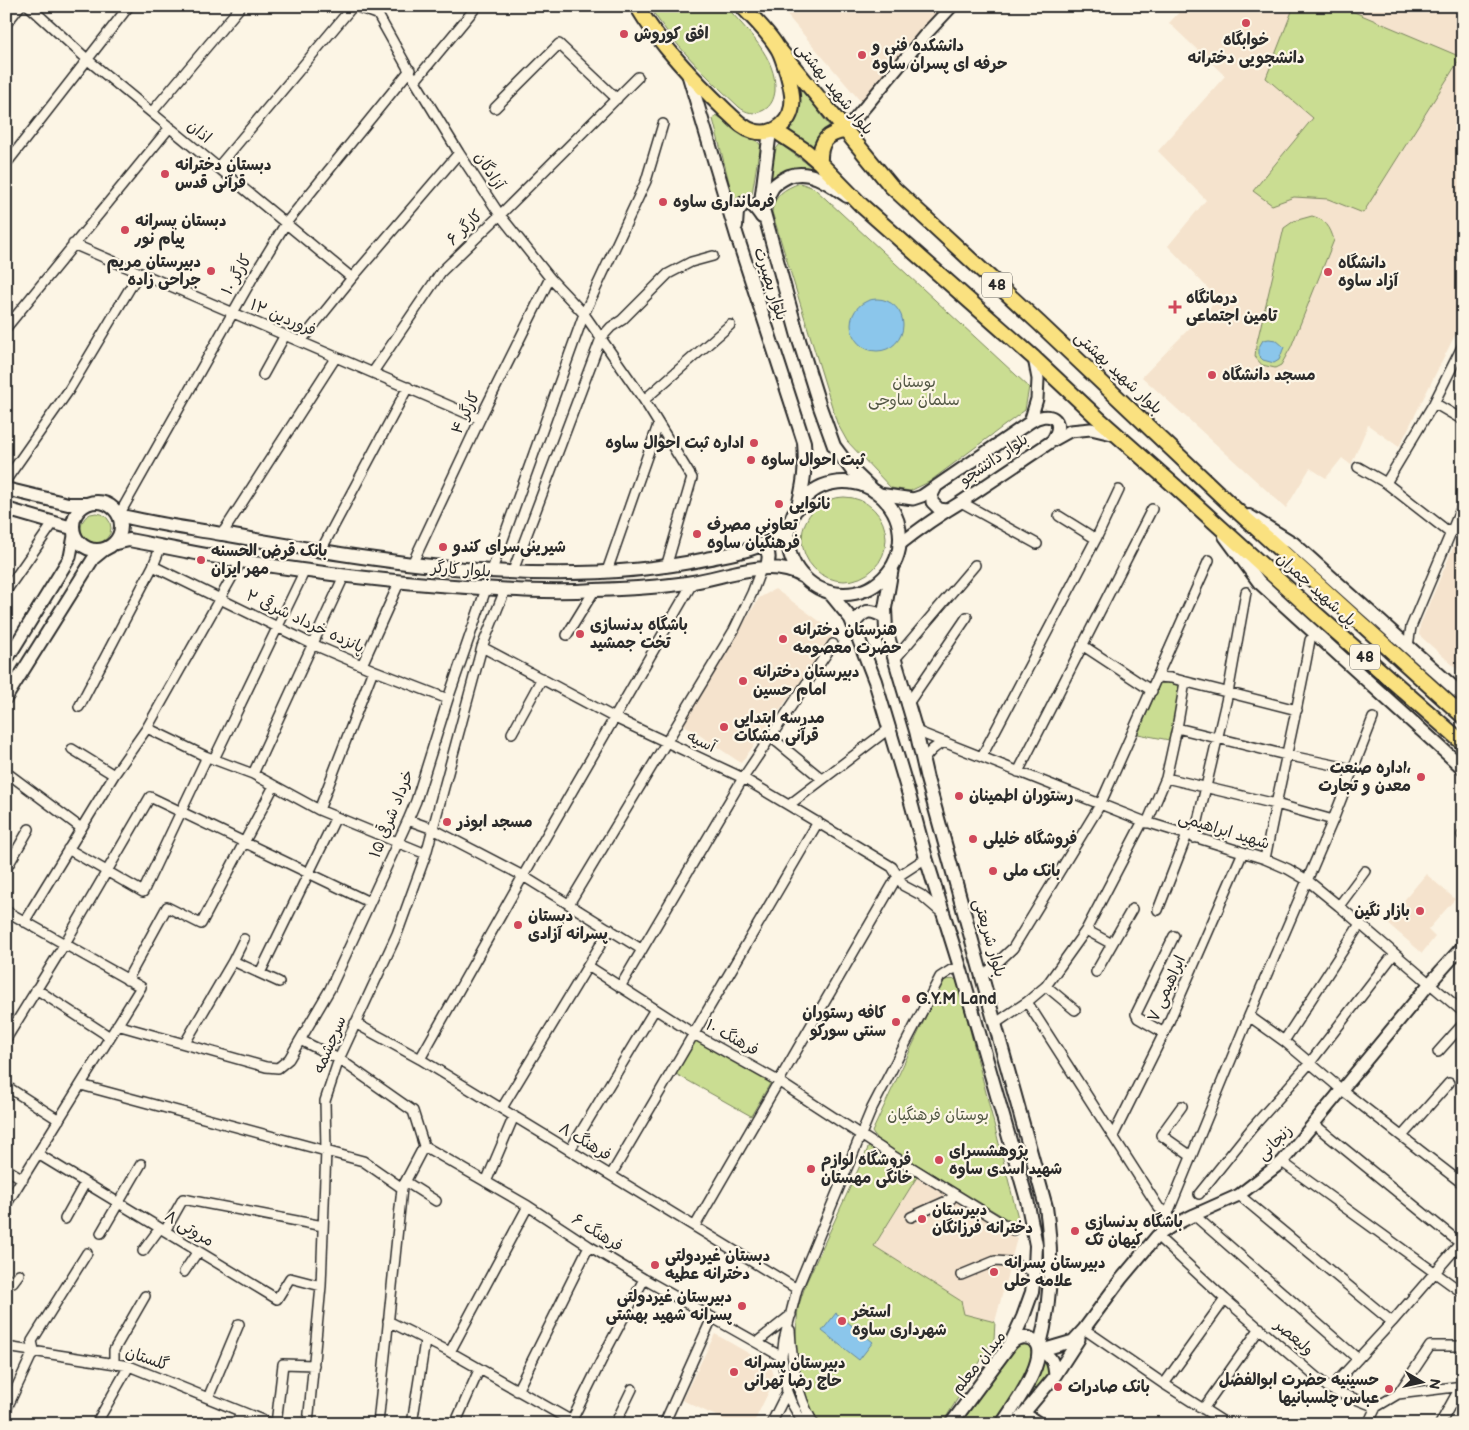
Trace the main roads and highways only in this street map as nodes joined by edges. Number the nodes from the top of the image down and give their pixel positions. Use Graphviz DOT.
graph roads {
  1 [pos="637,6"];
  2 [pos="742,6"];
  3 [pos="777,47"];
  4 [pos="687,70"];
  5 [pos="772,131"];
  6 [pos="845,131"];
  7 [pos="820,162"];
  8 [pos="861,205"];
  9 [pos="762,210"];
  10 [pos="767,226"];
  11 [pos="737,236"];
  12 [pos="6,489"];
  13 [pos="876,492"];
  14 [pos="87,504"];
  15 [pos="1234,508"];
  16 [pos="797,509"];
  17 [pos="9,513"];
  18 [pos="119,515"];
  19 [pos="791,522"];
  20 [pos="1214,522"];
  21 [pos="73,532"];
  22 [pos="116,542"];
  23 [pos="762,544"];
  24 [pos="763,568"];
  25 [pos="892,568"];
  26 [pos="804,577"];
  27 [pos="829,592"];
  28 [pos="885,616"];
  29 [pos="853,624"];
  30 [pos="1463,696"];
  31 [pos="1463,716"];
  32 [pos="1463,743"];
  33 [pos="1463,768"];
  34 [pos="1011,1343"];
  35 [pos="1039,1350"];
  36 [pos="951,1424"];
  37 [pos="1002,1424"];
  1 -- 4 [label="main road, 48"];
  2 -- 3 [label="main road, 48"];
  3 -- 5 [label="main road, 48"];
  3 -- 6 [label="main road, بلوار شهید بهشتی / 48"];
  4 -- 5 [label="main road, 48"];
  4 -- 11 [label="main road, بلوار بصیرت"];
  5 -- 7 [label="main road, 48"];
  5 -- 9 [label="main road, بلوار بصیرت"];
  6 -- 7 [label="main road"];
  6 -- 15 [label="main road, بلوار شهید بهشتی / 48"];
  7 -- 8 [label="main road, 48"];
  8 -- 9 [label="main road"];
  8 -- 20 [label="main road, 48"];
  9 -- 10 [label="main road, بلوار بصیرت"];
  10 -- 11 [label="main road"];
  10 -- 13 [label="main road, بلوار بصیرت"];
  11 -- 16 [label="main road, بلوار بصیرت"];
  12 -- 14 [label="main road"];
  13 -- 16 [label="main road"];
  13 -- 25 [label="main road"];
  14 -- 18 [label="main road"];
  14 -- 21 [label="main road"];
  15 -- 30 [label="main road, بلوار شهید بهشتی"];
  15 -- 31 [label="main road, پل شهید چمران / 48"];
  16 -- 19 [label="main road"];
  17 -- 21 [label="main road"];
  18 -- 22 [label="main road"];
  18 -- 23 [label="main road, بلوار کارگر"];
  19 -- 23 [label="main road, بلوار کارگر"];
  19 -- 26 [label="main road"];
  20 -- 32 [label="main road, پل شهید چمران / 48"];
  20 -- 33 [label="main road"];
  21 -- 22 [label="main road"];
  22 -- 24 [label="main road, بلوار کارگر"];
  23 -- 24 [label="main road"];
  24 -- 26 [label="main road, بلوار کارگر"];
  25 -- 27 [label="main road"];
  25 -- 28 [label="main road, بلوار شریعتی"];
  26 -- 27 [label="main road"];
  27 -- 29 [label="main road"];
  28 -- 29 [label="main road"];
  28 -- 35 [label="main road, بلوار شریعتی"];
  29 -- 34 [label="main road"];
  34 -- 35 [label="main road, میدان معلم"];
  34 -- 36 [label="main road, میدان معلم"];
  35 -- 37 [label="main road"];
}
